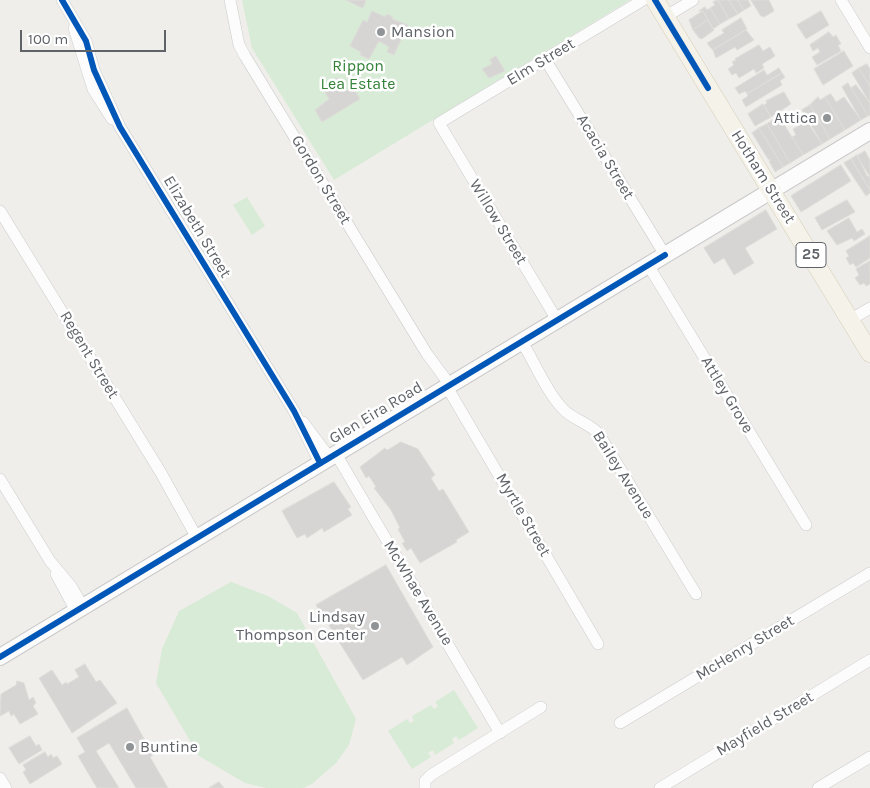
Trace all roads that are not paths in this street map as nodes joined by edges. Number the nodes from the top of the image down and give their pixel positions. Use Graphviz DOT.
graph roads {
  1 [pos="62,0"];
  2 [pos="230,0"];
  3 [pos="643,0"];
  4 [pos="655,0"];
  5 [pos="693,0"];
  6 [pos="841,0"];
  7 [pos="665,17"];
  8 [pos="870,48"];
  9 [pos="545,59"];
  10 [pos="439,123"];
  11 [pos="870,131"];
  12 [pos="771,192"];
  13 [pos="0,210"];
  14 [pos="665,255"];
  15 [pos="648,265"];
  16 [pos="870,308"];
  17 [pos="557,320"];
  18 [pos="850,320"];
  19 [pos="522,342"];
  20 [pos="870,354"];
  21 [pos="447,387"];
  22 [pos="329,458"];
  23 [pos="0,479"];
  24 [pos="806,525"];
  25 [pos="200,536"];
  26 [pos="870,573"];
  27 [pos="696,594"];
  28 [pos="80,609"];
  29 [pos="598,644"];
  30 [pos="0,657"];
  31 [pos="870,660"];
  32 [pos="541,707"];
  33 [pos="620,723"];
  34 [pos="500,733"];
  35 [pos="870,757"];
  36 [pos="0,778"];
  37 [pos="6,788"];
  38 [pos="425,788"];
  39 [pos="660,788"];
  40 [pos="818,788"];
  1 -- 22 [label="street, Elizabeth Street"];
  2 -- 21 [label="street, Gordon Street"];
  3 -- 9 [label="street, Elm Street"];
  4 -- 7 [label="main road, Hotham Street / 25"];
  5 -- 7 [label="street"];
  6 -- 8 [label="street"];
  7 -- 12 [label="main road, Hotham Street / 25"];
  9 -- 10 [label="street, Elm Street"];
  9 -- 14 [label="street, Acacia Street"];
  10 -- 17 [label="street, Willow Street"];
  11 -- 12 [label="main road, Glen Eira Road"];
  12 -- 14 [label="main road, Glen Eira Road"];
  12 -- 18 [label="main road, Hotham Street / 25"];
  13 -- 25 [label="street, Regent Street"];
  14 -- 15 [label="main road, Glen Eira Road"];
  15 -- 17 [label="main road, Glen Eira Road"];
  15 -- 24 [label="street, Attley Grove"];
  16 -- 18 [label="street"];
  17 -- 19 [label="main road, Glen Eira Road"];
  18 -- 20 [label="main road, Hotham Street / 25"];
  19 -- 21 [label="main road, Glen Eira Road"];
  19 -- 27 [label="street, Bailey Avenue"];
  21 -- 22 [label="main road, Glen Eira Road"];
  21 -- 29 [label="street, Myrtle Street"];
  22 -- 25 [label="main road, Glen Eira Road"];
  22 -- 34 [label="street, McWhae Avenue"];
  23 -- 28 [label="street"];
  25 -- 28 [label="main road, Glen Eira Road"];
  26 -- 33 [label="street, McHenry Street"];
  28 -- 30 [label="main road, Glen Eira Road"];
  31 -- 39 [label="street, Mayfield Street"];
  32 -- 34 [label="street"];
  34 -- 38 [label="street"];
  35 -- 40 [label="street"];
  36 -- 37 [label="street"];
}
